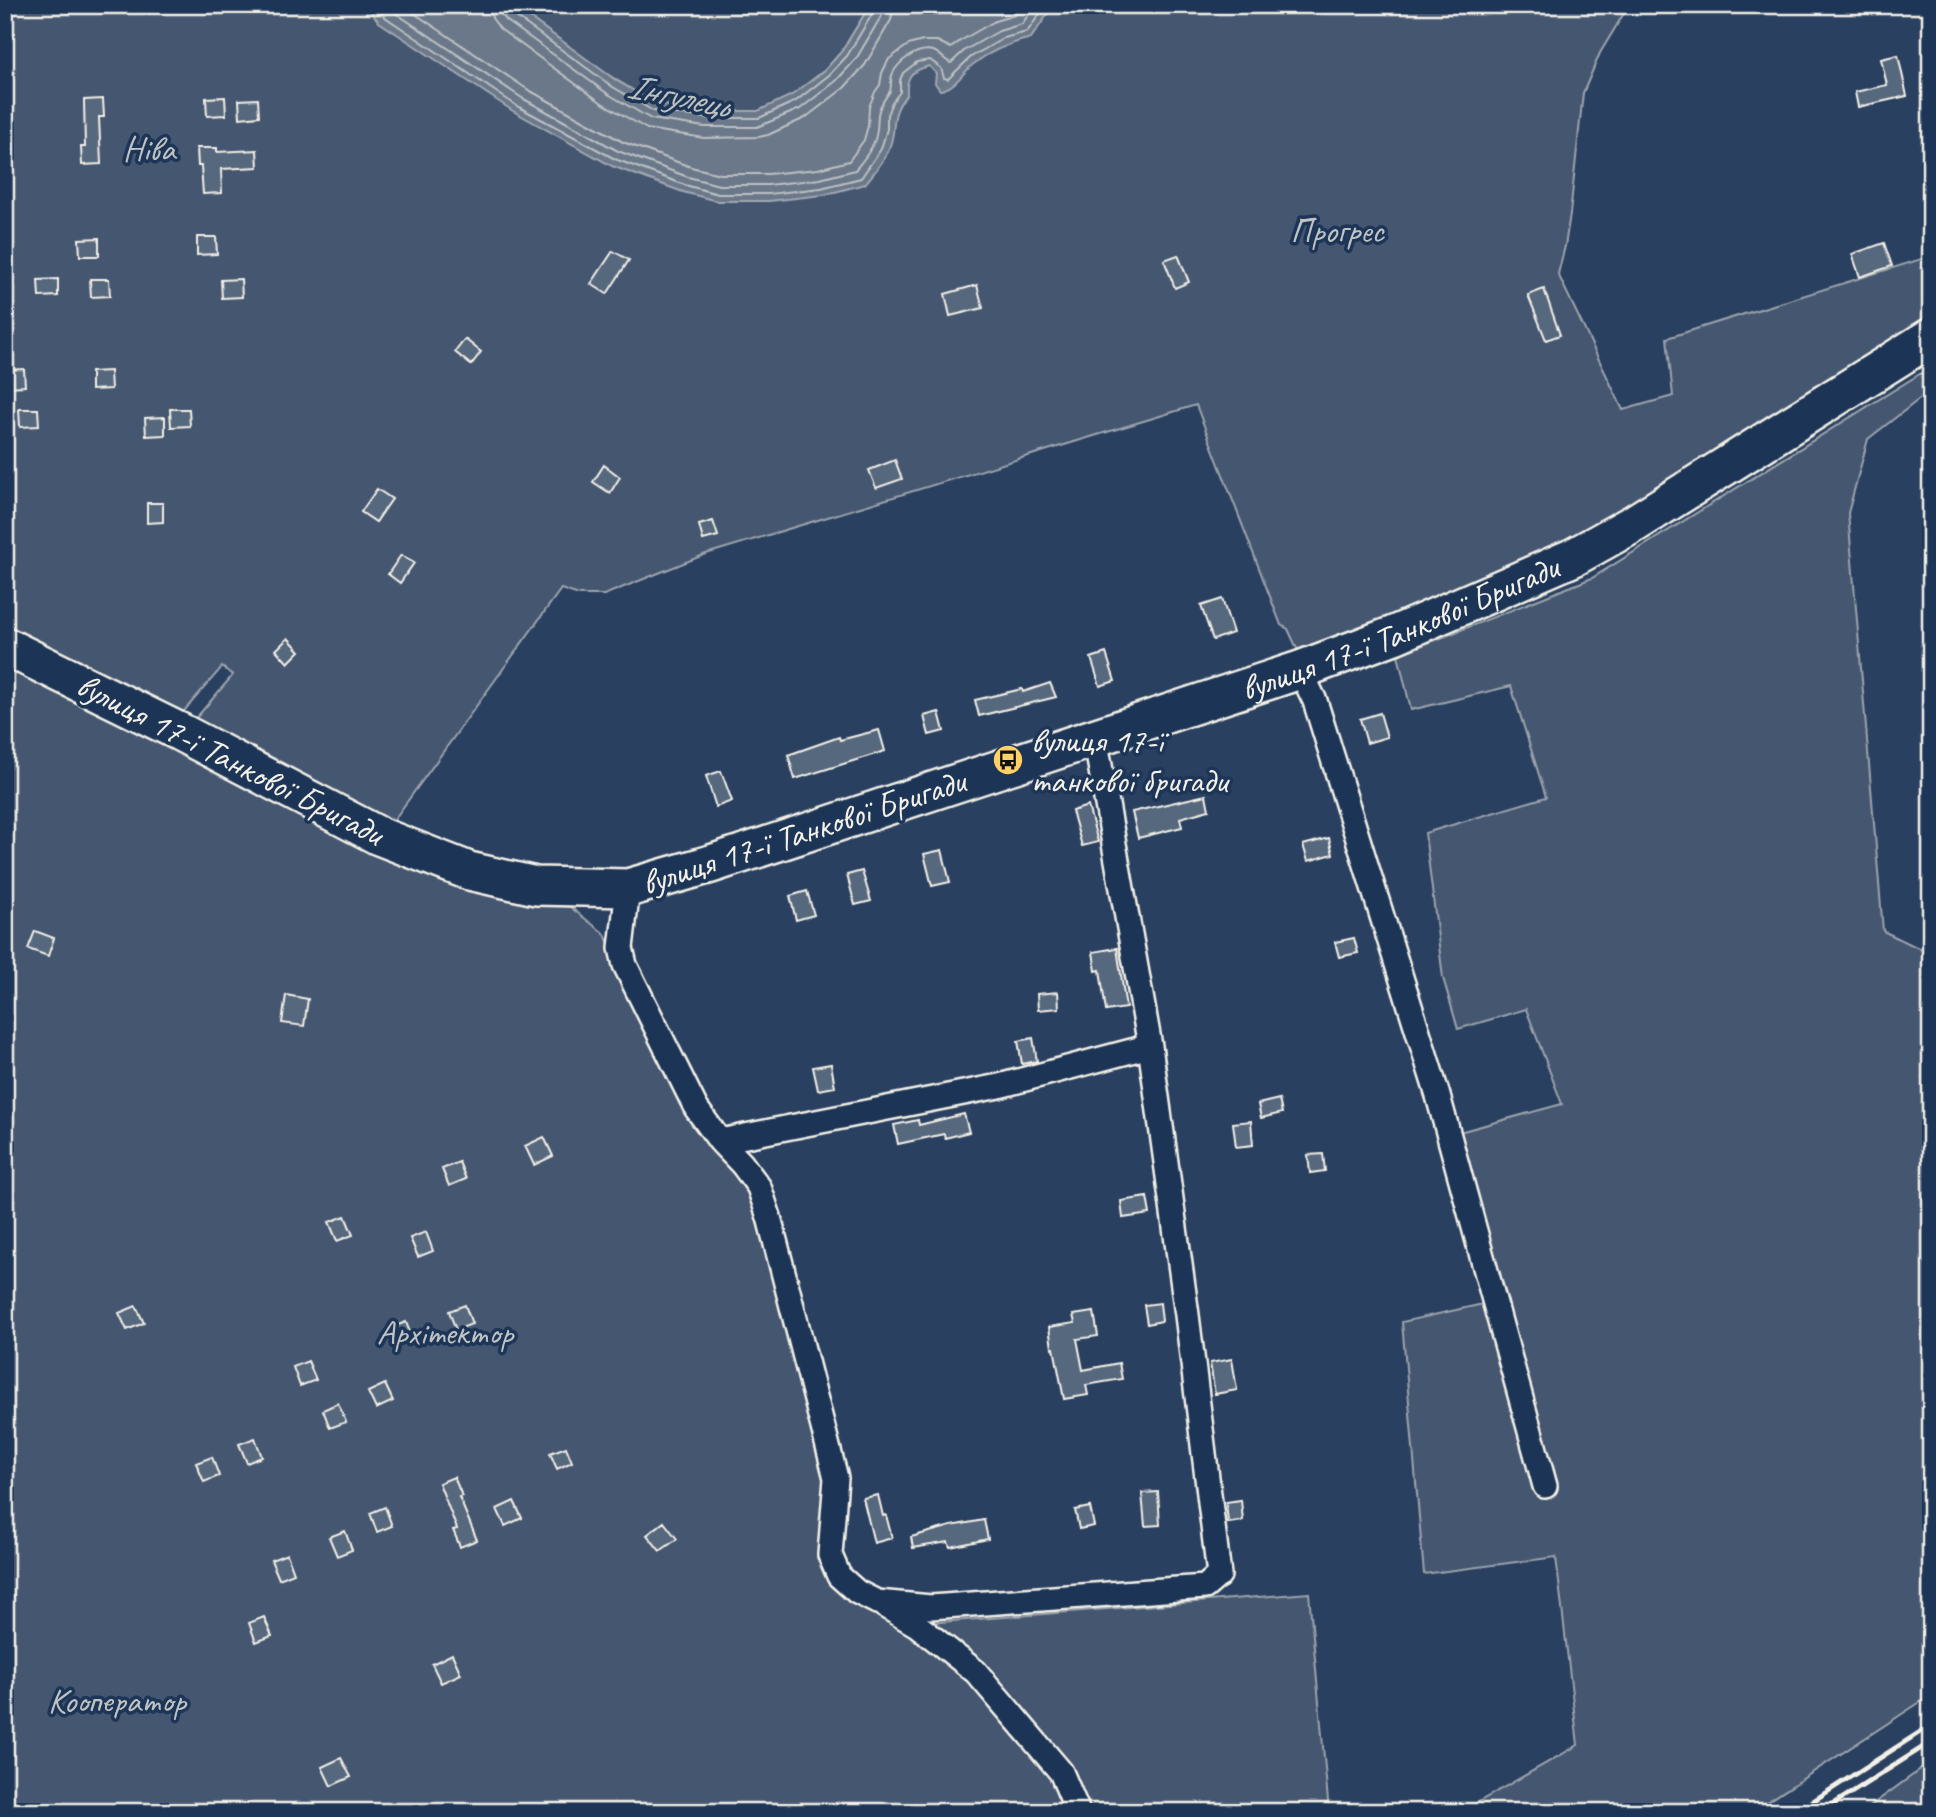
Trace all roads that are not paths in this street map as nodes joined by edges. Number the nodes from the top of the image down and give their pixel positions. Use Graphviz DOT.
graph roads {
  1 [pos="1931,337"];
  2 [pos="5,646"];
  3 [pos="1300,670"];
  4 [pos="1095,737"];
  5 [pos="628,888"];
  6 [pos="1150,1046"];
  7 [pos="720,1140"];
  8 [pos="1545,1486"];
  9 [pos="877,1602"];
  10 [pos="1078,1812"];
  1 -- 3 [label="main road, вулиця 17-ї Танкової Бригади"];
  2 -- 5 [label="main road, вулиця 17-ї Танкової Бригади"];
  3 -- 4 [label="main road, вулиця 17-ї Танкової Бригади"];
  3 -- 8 [label="street"];
  4 -- 5 [label="main road, вулиця 17-ї Танкової Бригади"];
  4 -- 6 [label="street"];
  5 -- 7 [label="street"];
  6 -- 7 [label="street"];
  6 -- 9 [label="street"];
  7 -- 9 [label="street"];
  9 -- 10 [label="street"];
}
